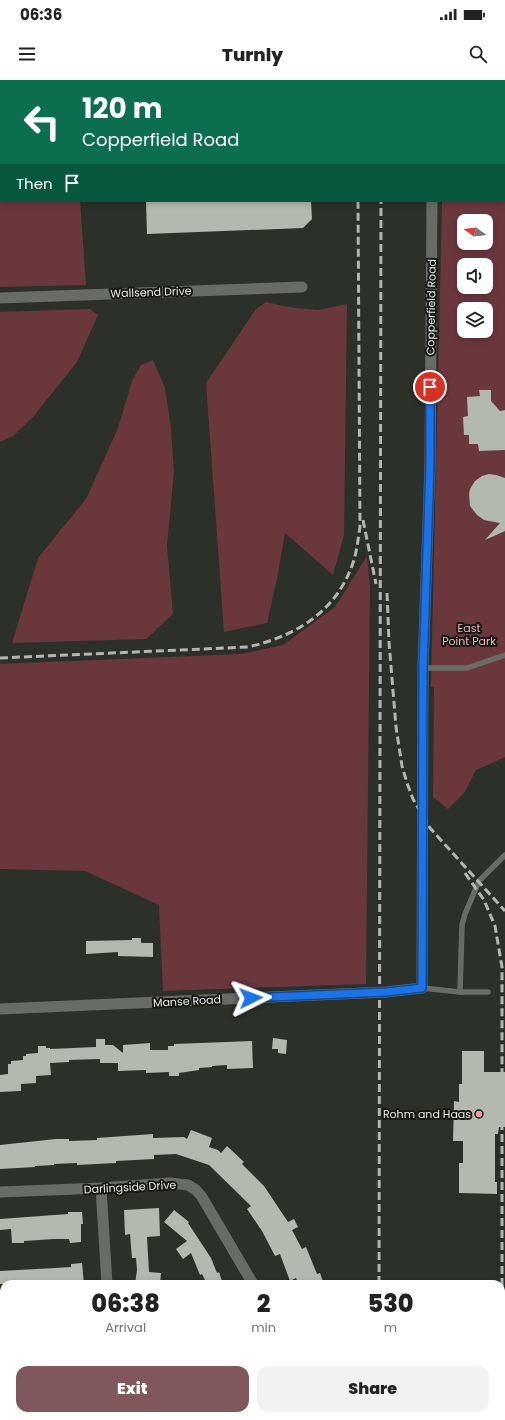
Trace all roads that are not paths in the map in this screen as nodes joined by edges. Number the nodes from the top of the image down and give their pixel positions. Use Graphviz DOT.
graph roads {
  1 [pos="432,202"];
  2 [pos="302,286"];
  3 [pos="0,298"];
  4 [pos="505,656"];
  5 [pos="423,668"];
  6 [pos="505,855"];
  7 [pos="422,988"];
  8 [pos="460,992"];
  9 [pos="488,992"];
  10 [pos="0,1009"];
  11 [pos="101,1188"];
  12 [pos="0,1192"];
  13 [pos="107,1280"];
  14 [pos="251,1280"];
  1 -- 5 [label="street, Copperfield Road"];
  2 -- 3 [label="street, Wallsend Drive"];
  4 -- 5 [label="lane"];
  5 -- 7 [label="street, Copperfield Road"];
  6 -- 8 [label="lane"];
  7 -- 8 [label="lane"];
  7 -- 10 [label="street, Manse Road"];
  8 -- 9 [label="lane"];
  11 -- 12 [label="street, Darlingside Drive"];
  11 -- 13 [label="street"];
  11 -- 14 [label="street, Darlingside Drive"];
}
